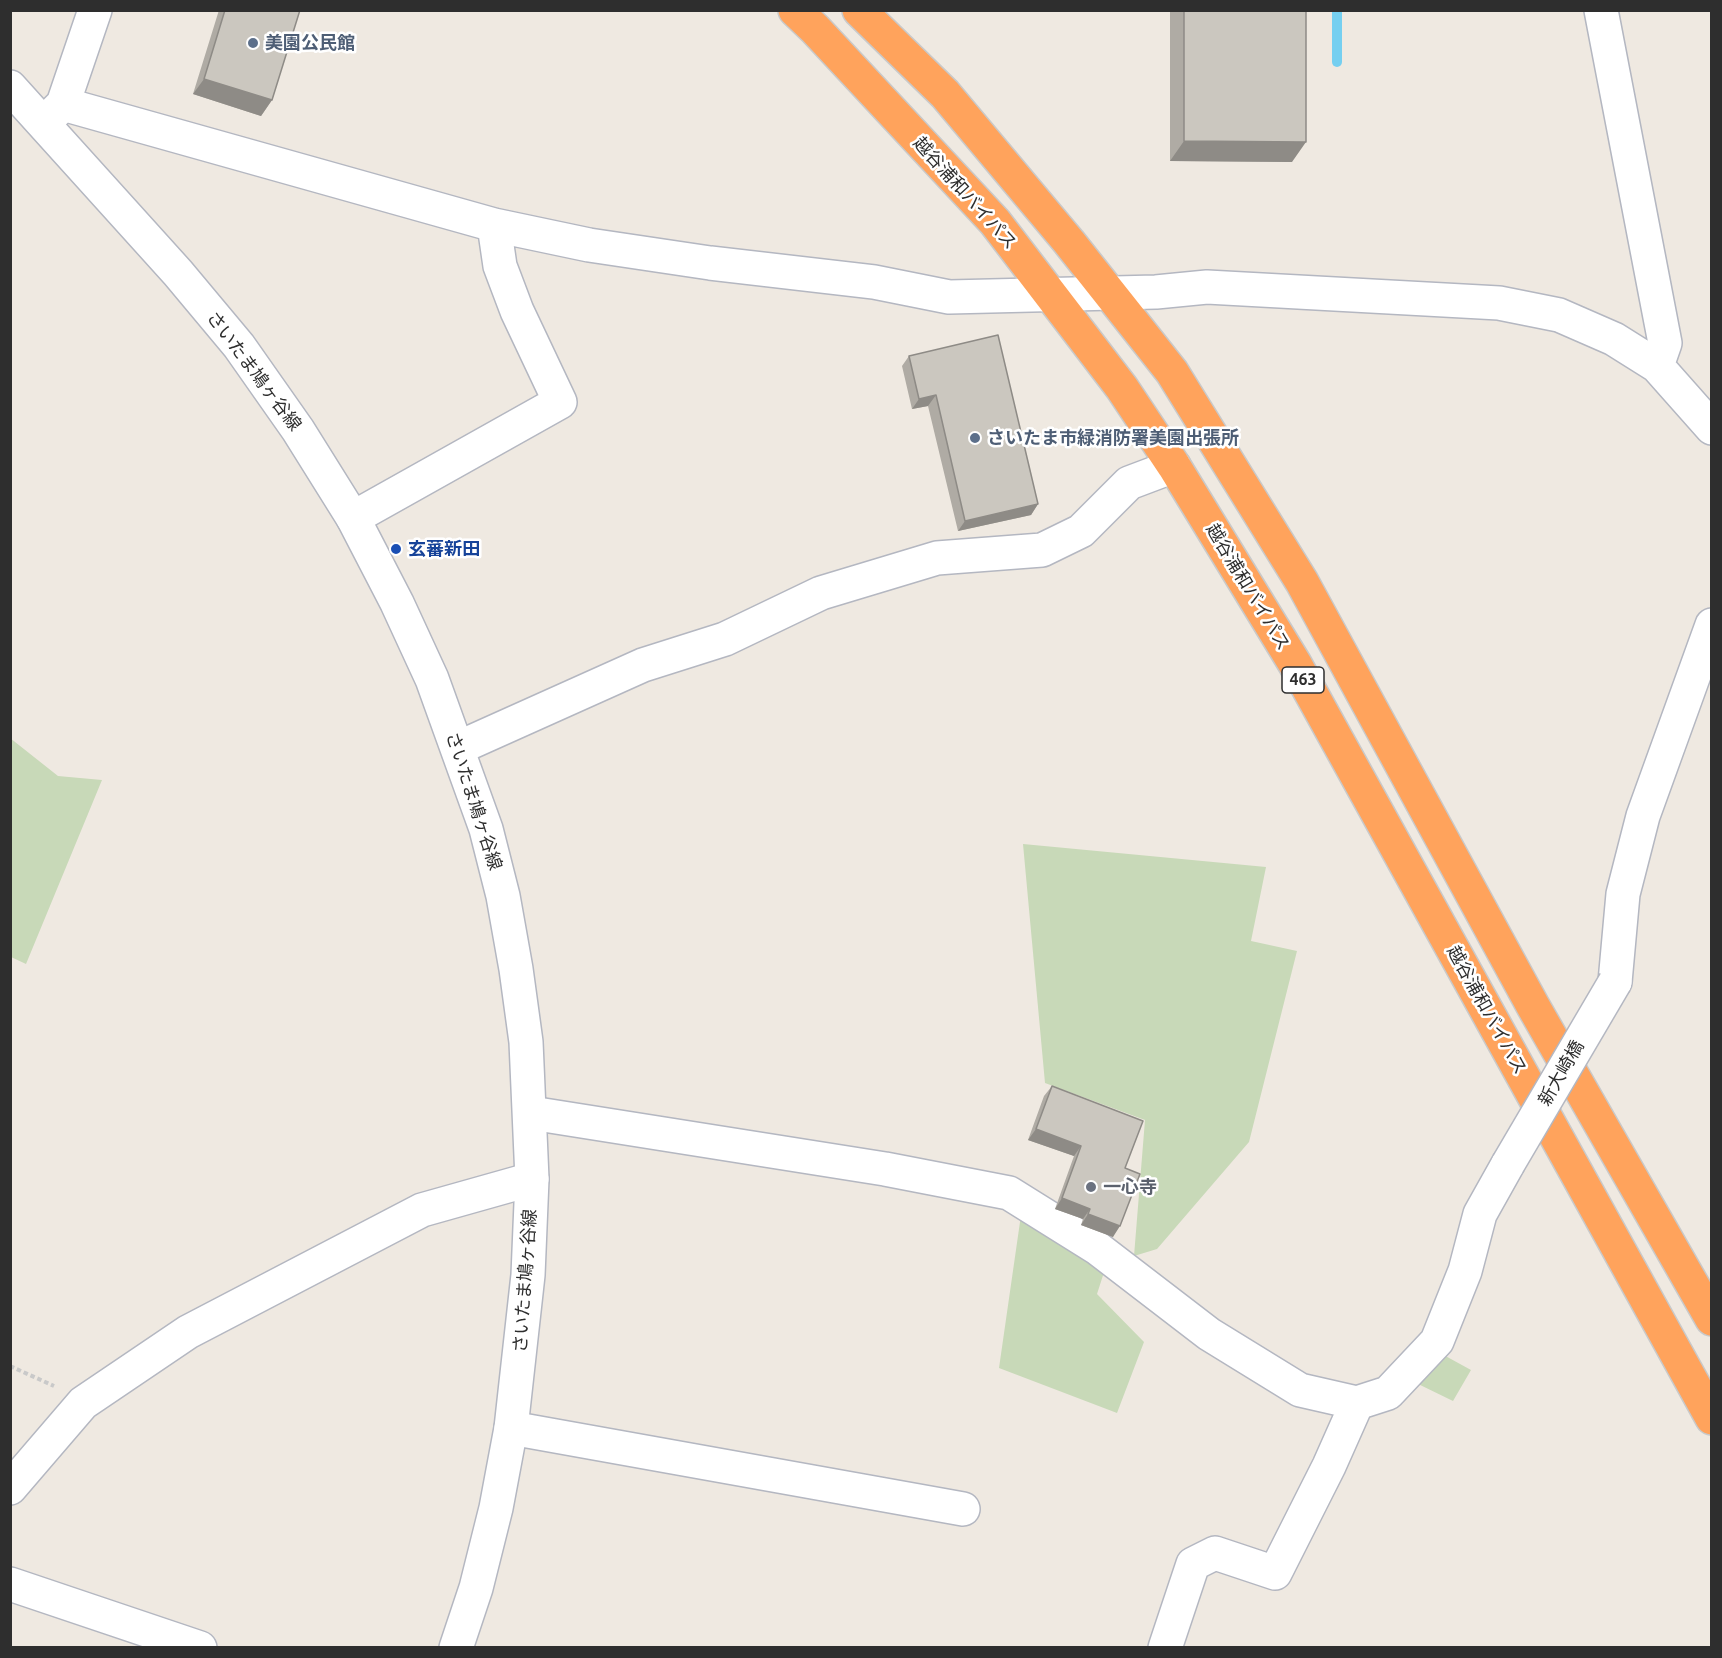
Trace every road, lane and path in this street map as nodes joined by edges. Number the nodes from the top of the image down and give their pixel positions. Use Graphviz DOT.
graph roads {
  1 [pos="95,10"];
  2 [pos="795,10"];
  3 [pos="860,10"];
  4 [pos="1601,10"];
  5 [pos="10,87"];
  6 [pos="54,113"];
  7 [pos="494,225"];
  8 [pos="1111,294"];
  9 [pos="1053,296"];
  10 [pos="1657,366"];
  11 [pos="1712,428"];
  12 [pos="1174,466"];
  13 [pos="353,518"];
  14 [pos="1712,625"];
  15 [pos="458,748"];
  16 [pos="531,1113"];
  17 [pos="532,1179"];
  18 [pos="1712,1319"];
  19 [pos="10,1366"];
  20 [pos="83,1403"];
  21 [pos="1358,1403"];
  22 [pos="1712,1418"];
  23 [pos="511,1428"];
  24 [pos="10,1488"];
  25 [pos="963,1509"];
  26 [pos="10,1584"];
  27 [pos="200,1647"];
  28 [pos="456,1647"];
  29 [pos="1165,1647"];
  1 -- 6 [label="street"];
  2 -- 9 [label="highway, 越谷浦和バイパス / 463"];
  3 -- 8 [label="highway, 463"];
  4 -- 10 [label="street"];
  5 -- 6 [label="street, さいたま鳩ヶ谷線"];
  6 -- 7 [label="street"];
  6 -- 13 [label="street, さいたま鳩ヶ谷線"];
  7 -- 9 [label="street"];
  7 -- 13 [label="street"];
  8 -- 9 [label="street"];
  8 -- 10 [label="street"];
  8 -- 18 [label="highway, 463"];
  9 -- 12 [label="highway, 越谷浦和バイパス / 463"];
  10 -- 11 [label="street"];
  12 -- 15 [label="street"];
  12 -- 22 [label="highway, 越谷浦和バイパス / 463"];
  13 -- 15 [label="street, さいたま鳩ヶ谷線"];
  14 -- 21 [label="street, 新大崎橋, bridge"];
  15 -- 16 [label="street, さいたま鳩ヶ谷線"];
  16 -- 17 [label="street, さいたま鳩ヶ谷線"];
  16 -- 21 [label="street"];
  17 -- 20 [label="street"];
  17 -- 23 [label="street, さいたま鳩ヶ谷線"];
  19 -- 20 [label="path"];
  20 -- 24 [label="street"];
  21 -- 29 [label="street"];
  23 -- 25 [label="street"];
  23 -- 28 [label="street, さいたま鳩ヶ谷線"];
  26 -- 27 [label="street"];
}
